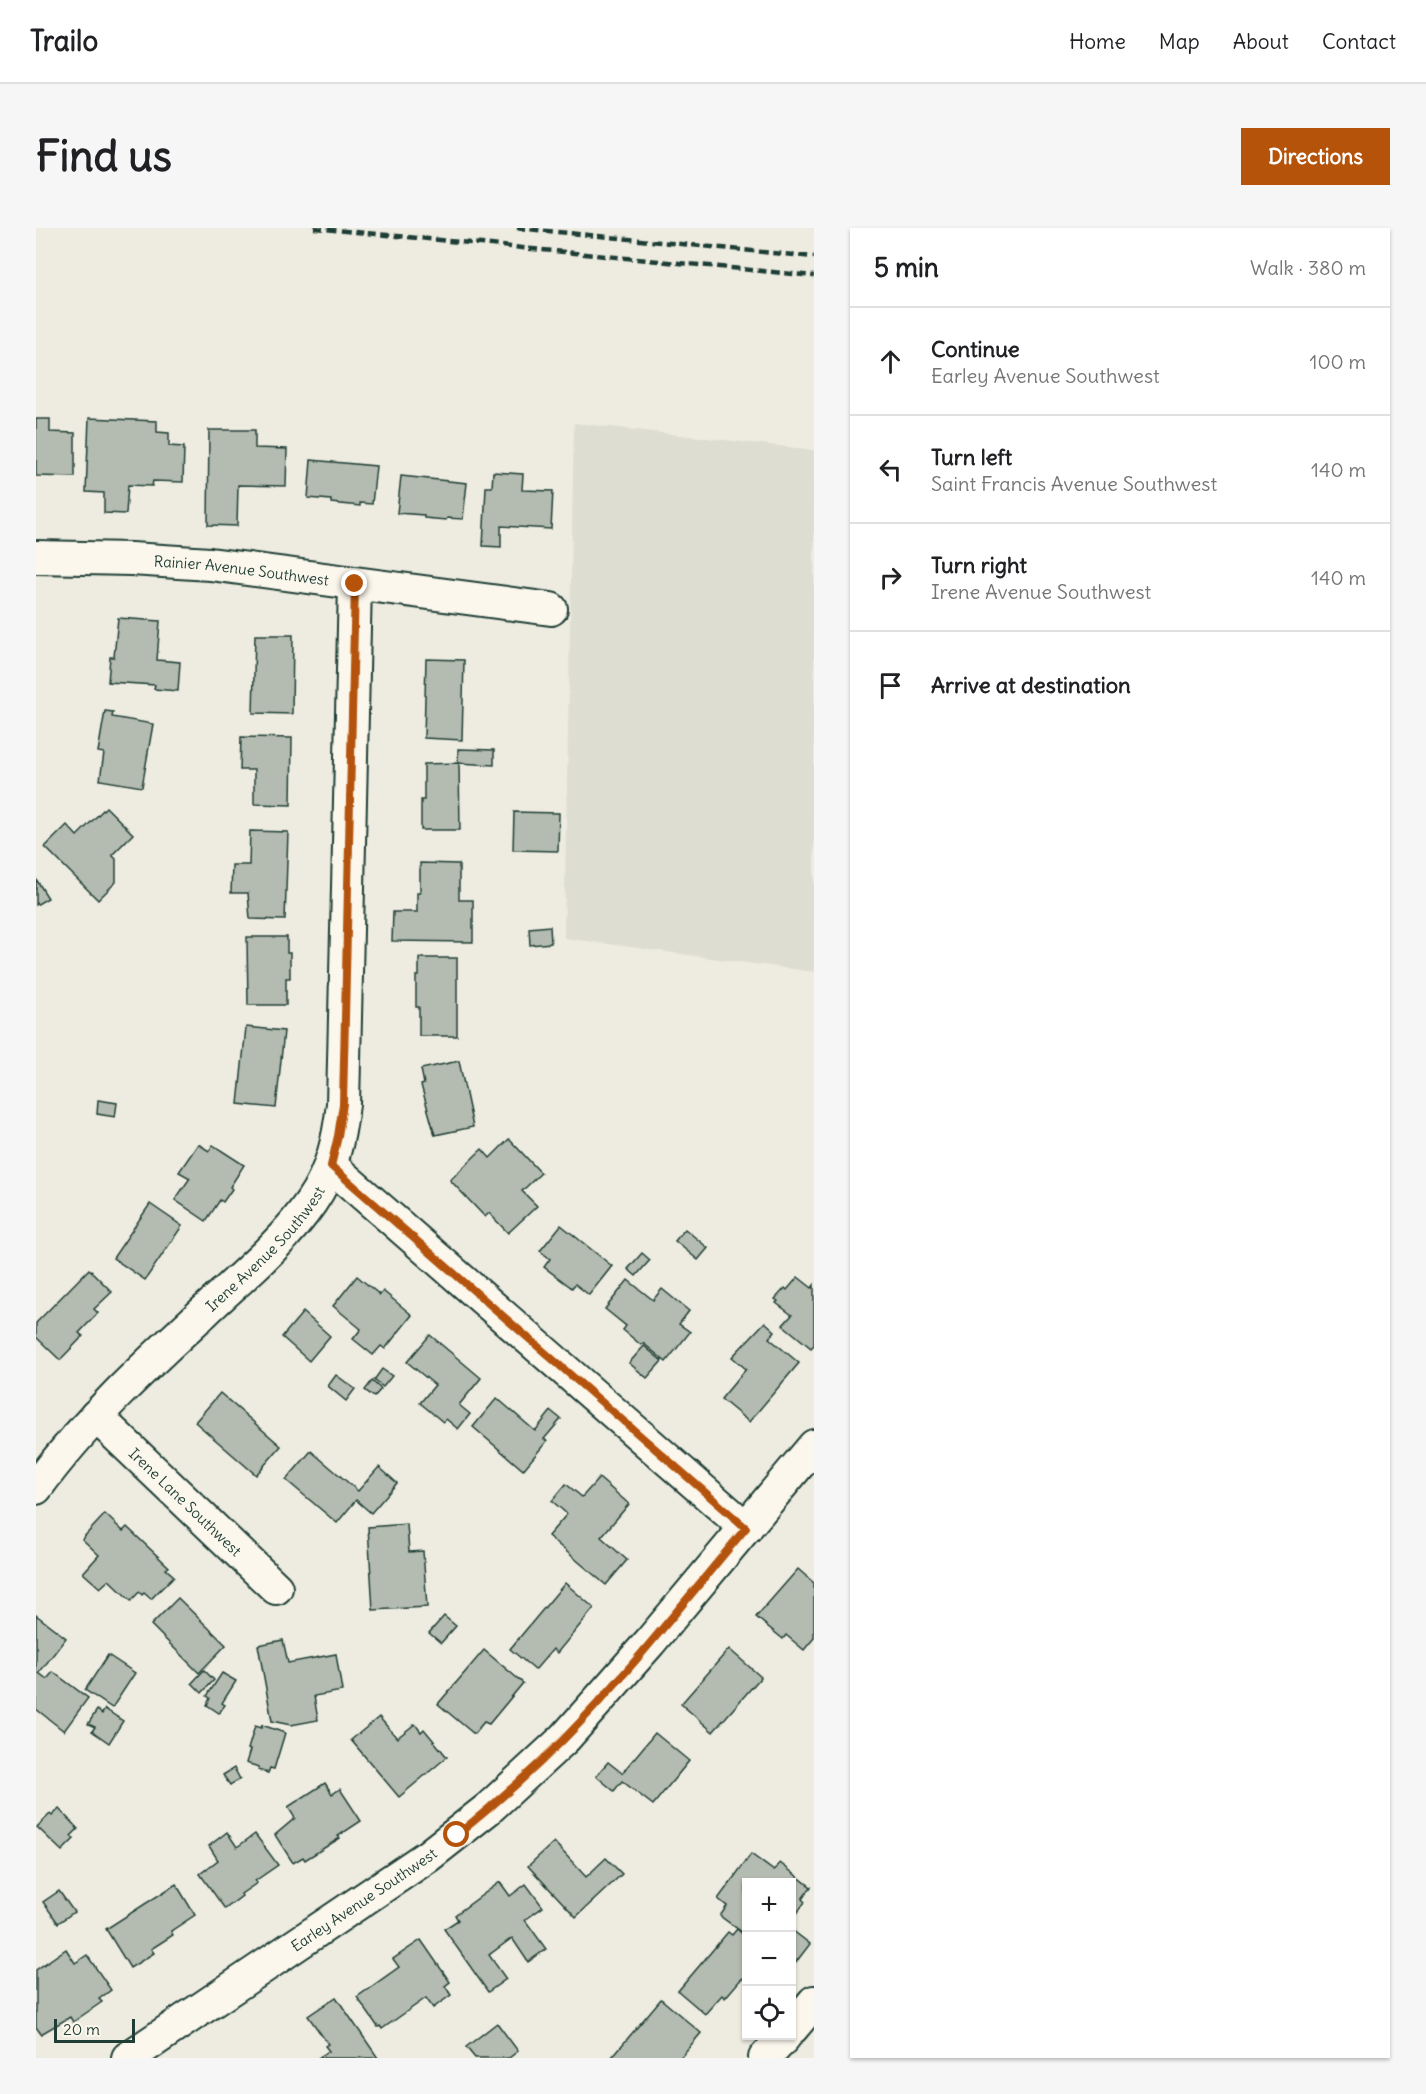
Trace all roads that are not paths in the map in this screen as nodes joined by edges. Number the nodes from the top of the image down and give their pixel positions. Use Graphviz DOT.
graph roads {
  1 [pos="36,557"];
  2 [pos="355,584"];
  3 [pos="551,609"];
  4 [pos="331,1166"];
  5 [pos="96,1416"];
  6 [pos="814,1446"];
  7 [pos="36,1488"];
  8 [pos="746,1528"];
  9 [pos="276,1588"];
  10 [pos="814,2002"];
  11 [pos="796,2023"];
  12 [pos="781,2040"];
  13 [pos="128,2058"];
  14 [pos="765,2058"];
  1 -- 2 [label="street, Rainier Avenue Southwest"];
  2 -- 3 [label="street, Rainier Avenue Southwest"];
  2 -- 4 [label="street, Irene Avenue Southwest"];
  4 -- 5 [label="street, Irene Avenue Southwest"];
  4 -- 8 [label="street"];
  5 -- 7 [label="street, Irene Avenue Southwest"];
  5 -- 9 [label="street, Irene Lane Southwest"];
  6 -- 8 [label="street, Earley Avenue Southwest"];
  8 -- 13 [label="street, Earley Avenue Southwest"];
  10 -- 11 [label="street"];
  12 -- 14 [label="street"];
}
